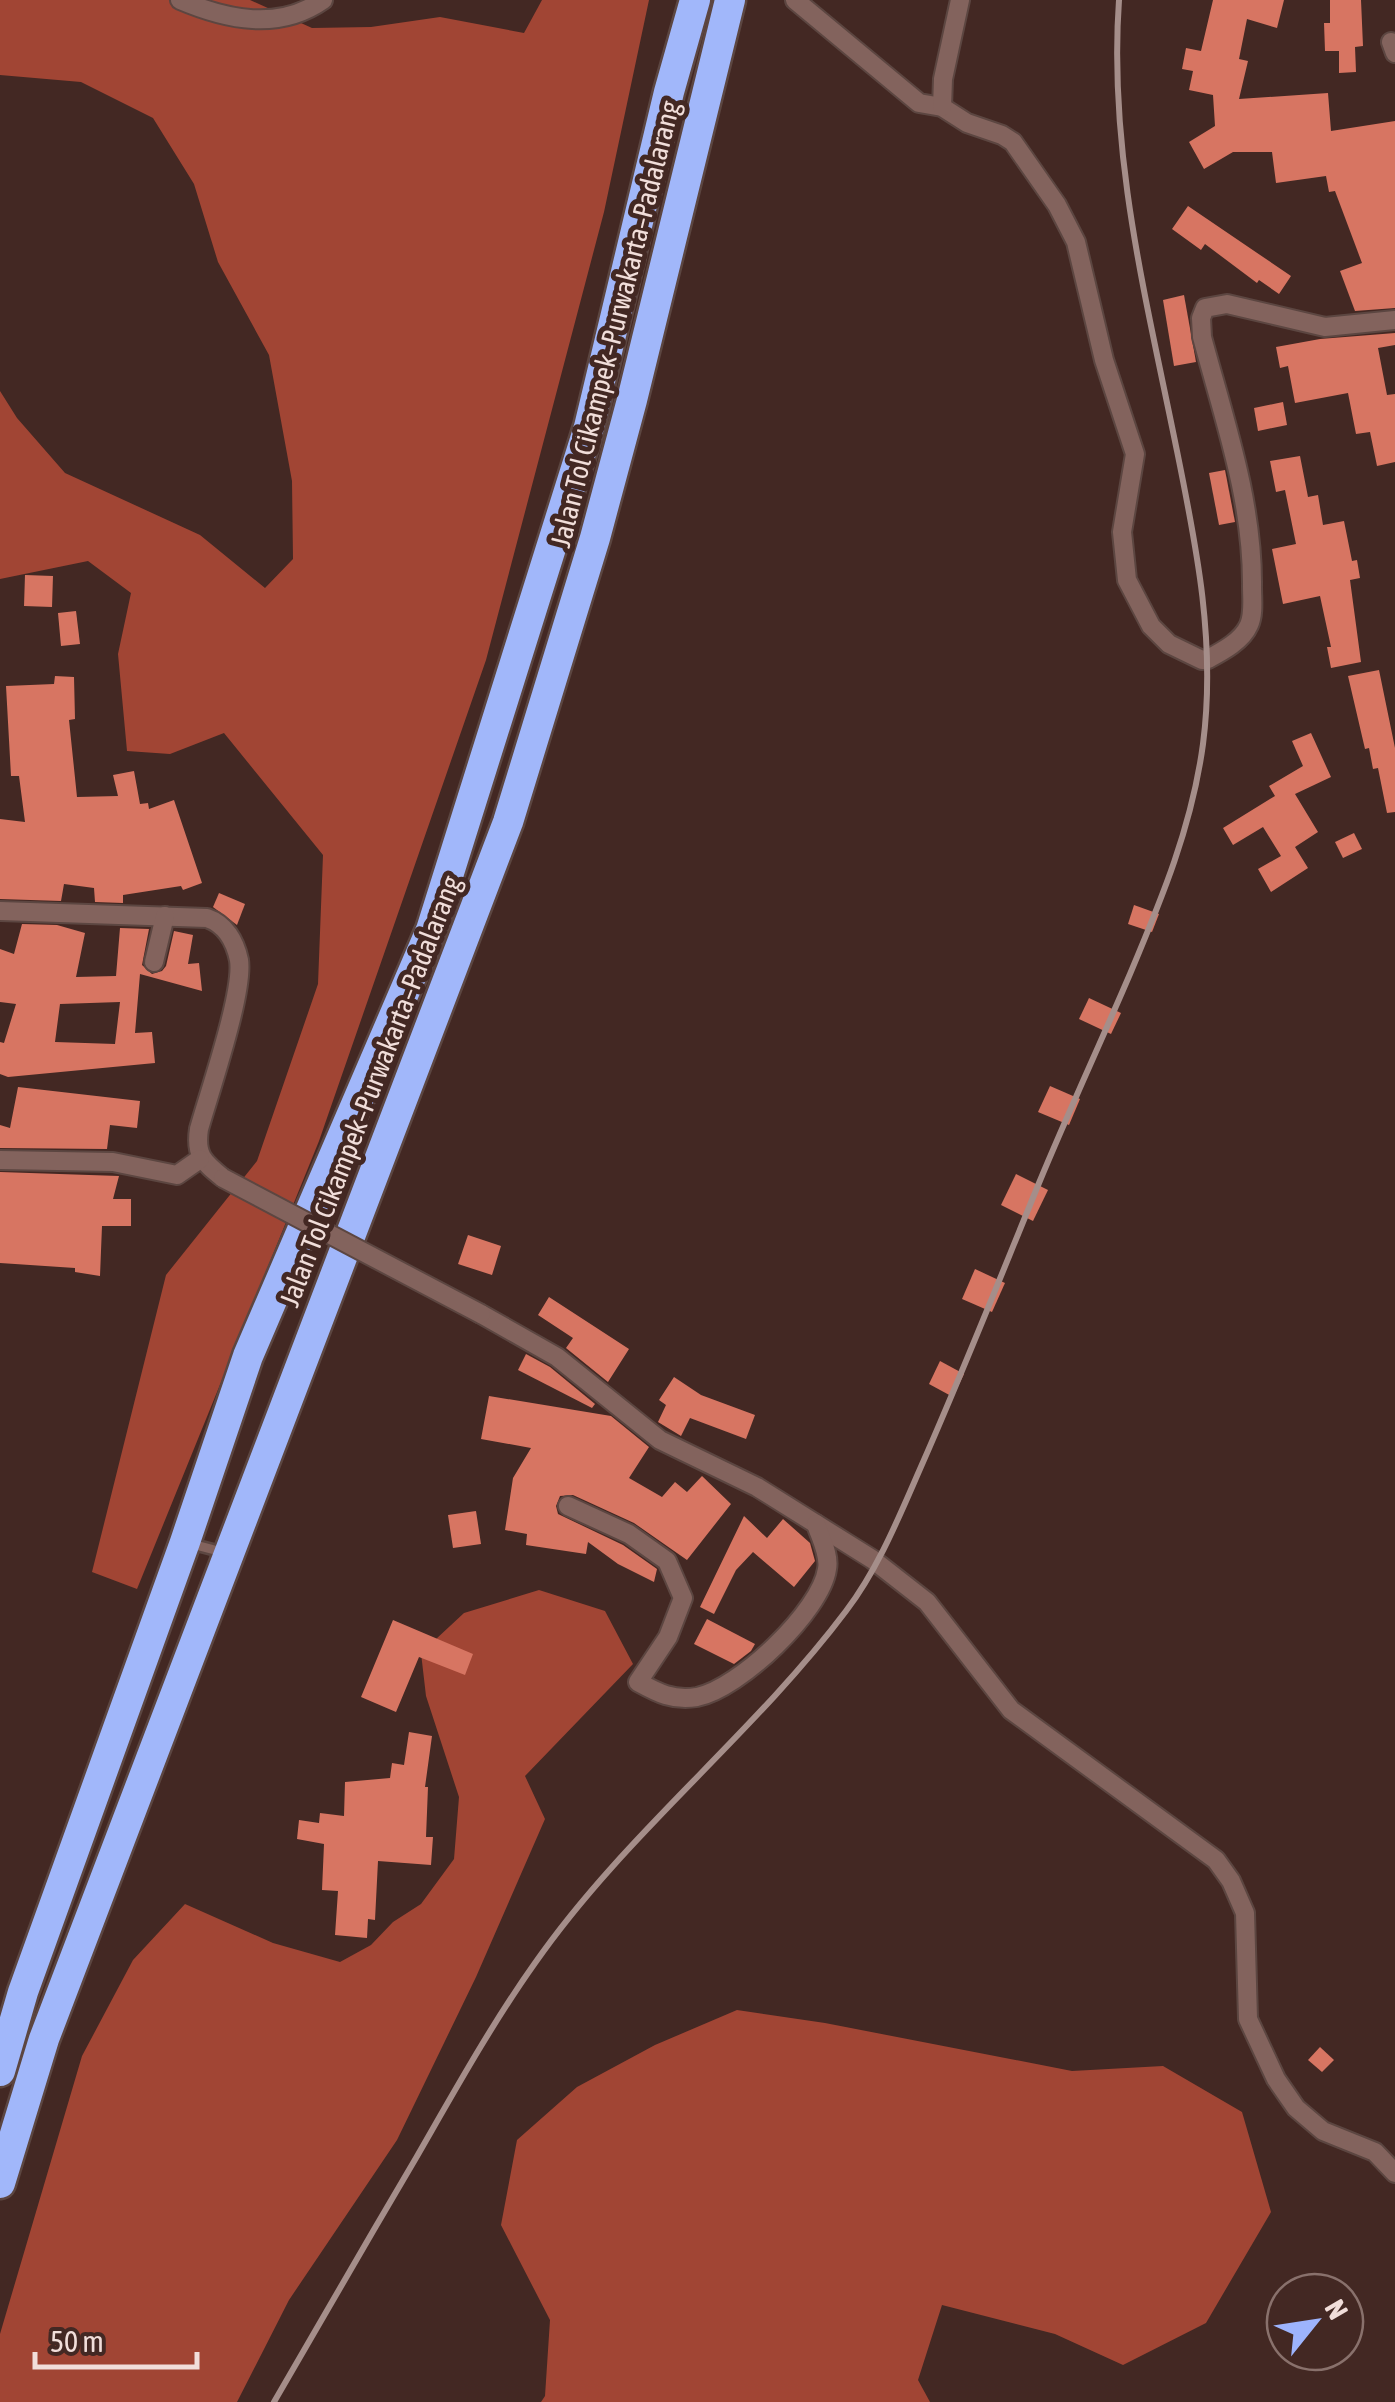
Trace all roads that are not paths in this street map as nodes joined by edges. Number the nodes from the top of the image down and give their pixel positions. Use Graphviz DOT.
graph roads {
  1 [pos="180,0"];
  2 [pos="323,0"];
  3 [pos="695,0"];
  4 [pos="730,0"];
  5 [pos="795,0"];
  6 [pos="960,0"];
  7 [pos="942,108"];
  8 [pos="1395,320"];
  9 [pos="0,911"];
  10 [pos="165,916"];
  11 [pos="154,962"];
  12 [pos="200,1159"];
  13 [pos="0,1160"];
  14 [pos="568,1506"];
  15 [pos="816,1524"];
  16 [pos="185,1542"];
  17 [pos="230,1554"];
  18 [pos="0,2071"];
  19 [pos="1395,2173"];
  20 [pos="0,2183"];
  1 -- 2 [label="street"];
  3 -- 16 [label="highway, Jalan Tol Cikampek–Purwakarta–Padalarang"];
  4 -- 17 [label="highway, Jalan Tol Cikampek–Purwakarta–Padalarang"];
  5 -- 7 [label="street"];
  6 -- 7 [label="street"];
  7 -- 8 [label="street"];
  9 -- 10 [label="street"];
  10 -- 11 [label="street"];
  10 -- 12 [label="street"];
  12 -- 13 [label="street"];
  12 -- 15 [label="street, bridge"];
  14 -- 15 [label="street"];
  15 -- 19 [label="street"];
  16 -- 17 [label="lane"];
  16 -- 18 [label="highway, Jalan Tol Cikampek–Purwakarta–Padalarang"];
  17 -- 20 [label="highway, Jalan Tol Cikampek–Purwakarta–Padalarang"];
}
